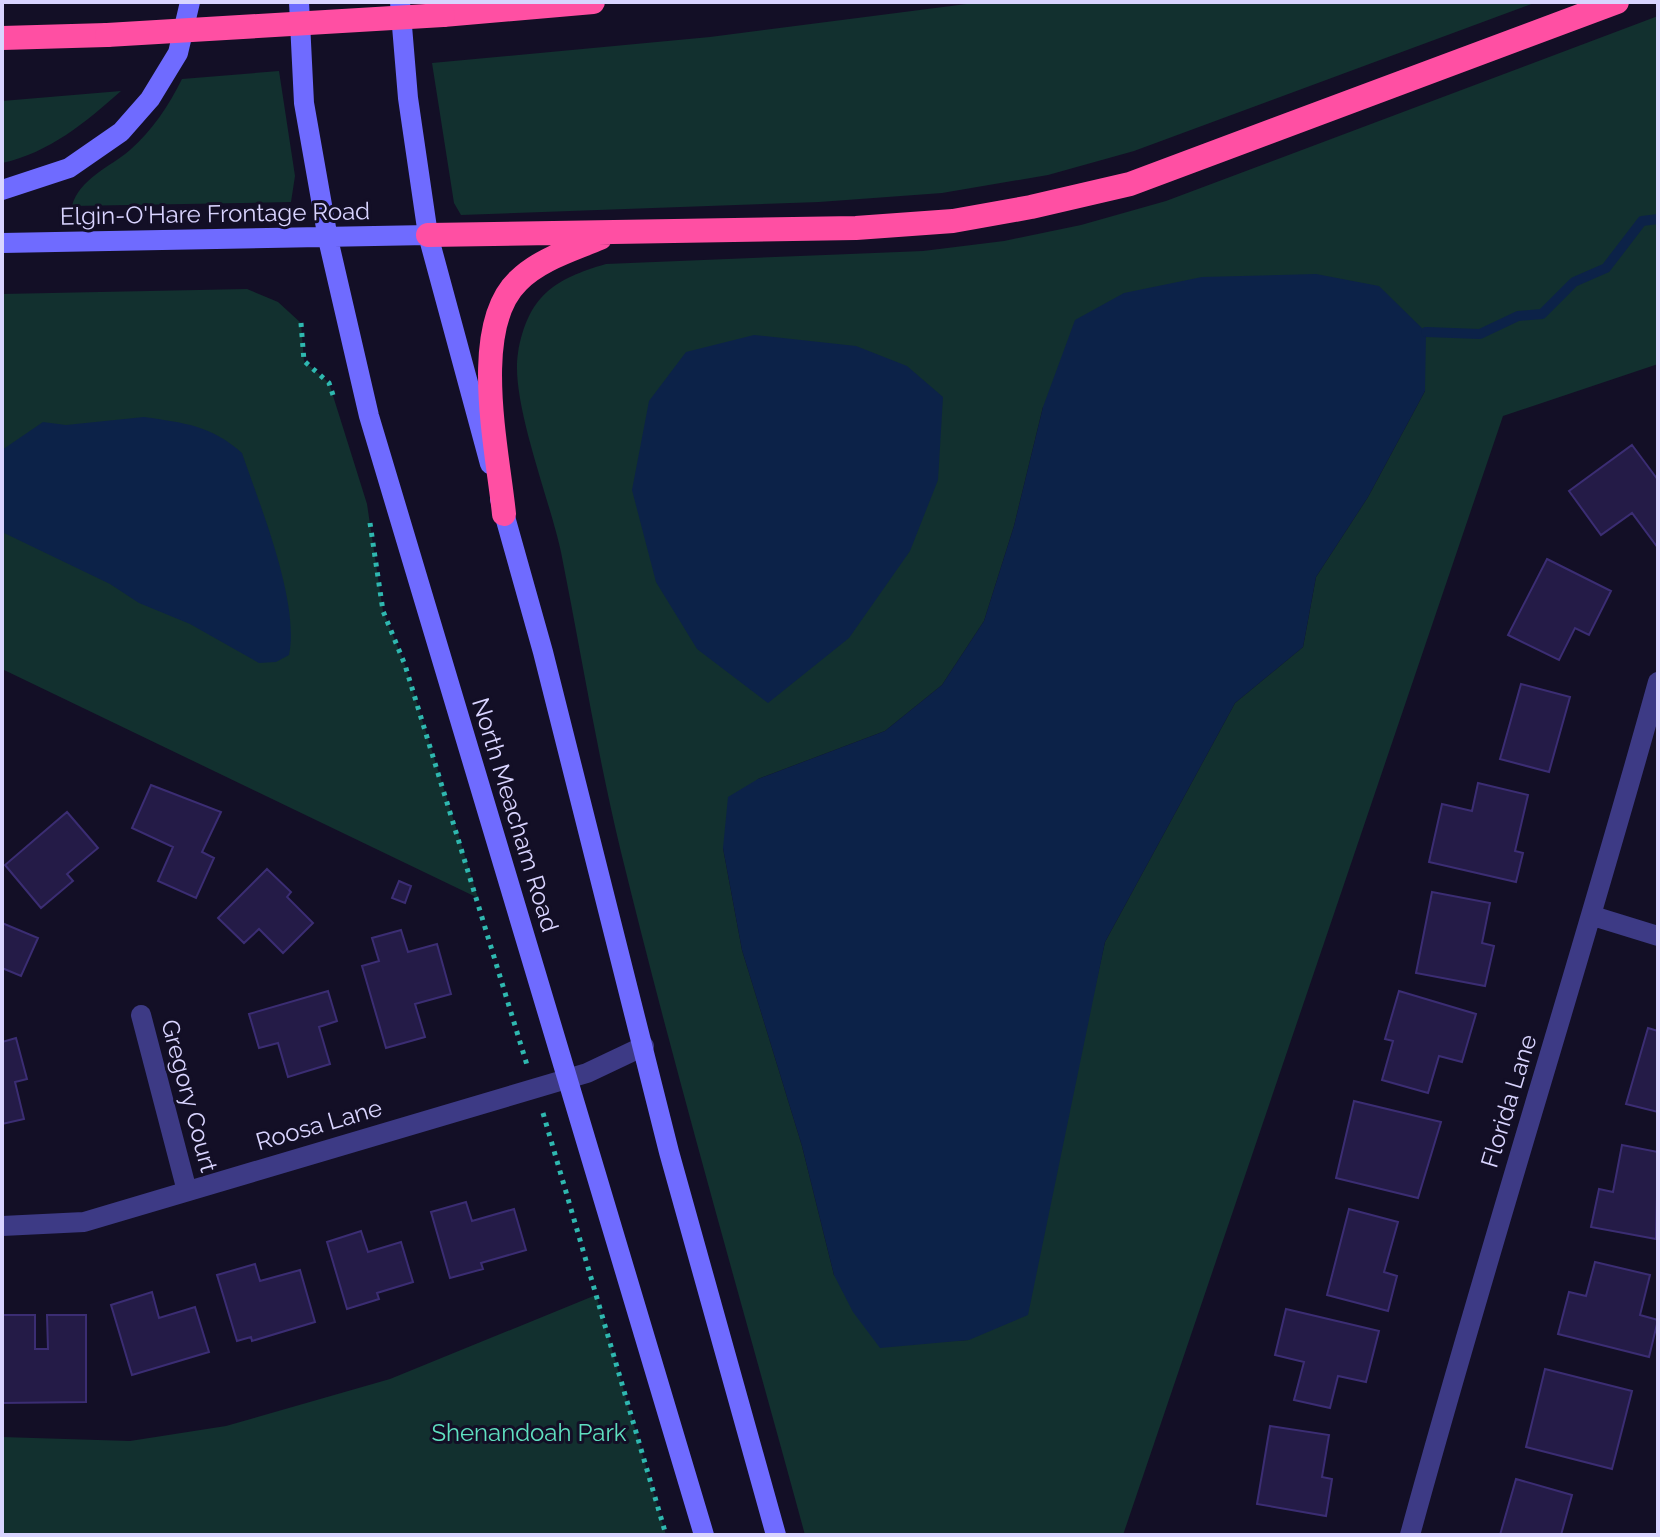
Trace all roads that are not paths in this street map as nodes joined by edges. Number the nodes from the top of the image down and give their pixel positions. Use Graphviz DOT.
graph roads {
  1 [pos="190,2"];
  2 [pos="299,2"];
  3 [pos="400,2"];
  4 [pos="593,2"];
  5 [pos="1617,2"];
  6 [pos="2,38"];
  7 [pos="2,190"];
  8 [pos="614,232"];
  9 [pos="428,235"];
  10 [pos="328,239"];
  11 [pos="2,243"];
  12 [pos="504,514"];
  13 [pos="1658,682"];
  14 [pos="1593,916"];
  15 [pos="1658,936"];
  16 [pos="141,1015"];
  17 [pos="644,1046"];
  18 [pos="567,1079"];
  19 [pos="187,1191"];
  20 [pos="2,1226"];
  21 [pos="704,1535"];
  22 [pos="776,1535"];
  23 [pos="1410,1535"];
  1 -- 7 [label="main road"];
  2 -- 10 [label="main road, North Meacham Road"];
  3 -- 9 [label="main road"];
  4 -- 6 [label="highway, bridge"];
  5 -- 8 [label="highway"];
  8 -- 9 [label="highway"];
  8 -- 12 [label="highway"];
  9 -- 10 [label="main road, Elgin-O'Hare Frontage Road"];
  9 -- 12 [label="main road"];
  10 -- 11 [label="main road, Elgin-O'Hare Frontage Road"];
  10 -- 18 [label="main road, North Meacham Road"];
  12 -- 17 [label="main road"];
  13 -- 14 [label="street, Florida Lane"];
  14 -- 15 [label="street"];
  14 -- 23 [label="street, Florida Lane"];
  16 -- 19 [label="street, Gregory Court"];
  17 -- 18 [label="street, Roosa Lane"];
  17 -- 22 [label="main road"];
  18 -- 19 [label="street, Roosa Lane"];
  18 -- 21 [label="main road, North Meacham Road"];
  19 -- 20 [label="street, Roosa Lane"];
}
